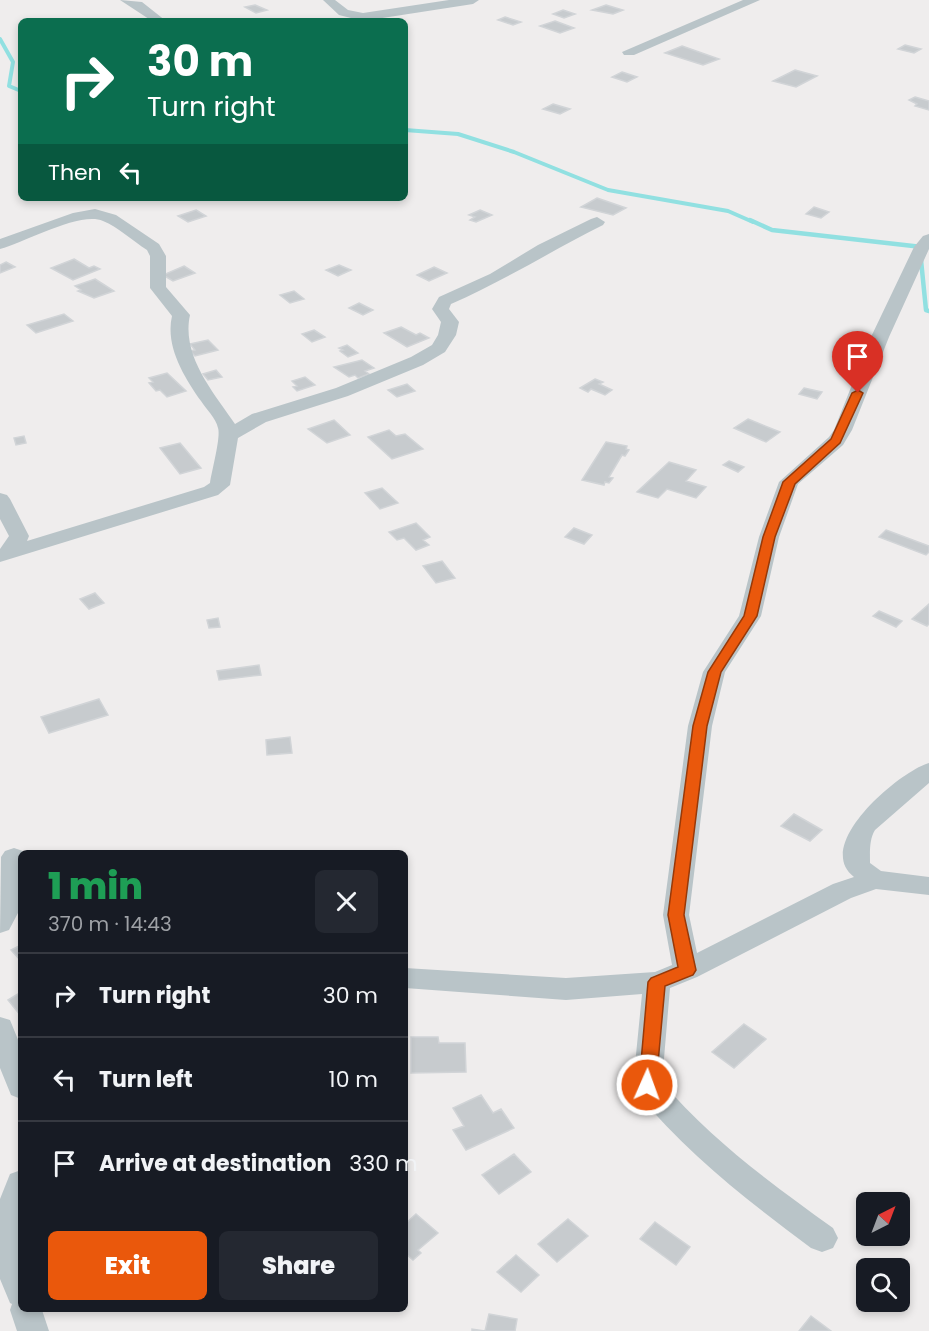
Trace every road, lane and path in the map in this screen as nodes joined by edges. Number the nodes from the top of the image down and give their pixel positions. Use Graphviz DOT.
graph roads {
  1 [pos="126,0"];
  2 [pos="329,0"];
  3 [pos="473,0"];
  4 [pos="754,0"];
  5 [pos="156,18"];
  6 [pos="629,52"];
  7 [pos="597,222"];
  8 [pos="929,239"];
  9 [pos="0,244"];
  10 [pos="230,435"];
  11 [pos="0,499"];
  12 [pos="5,555"];
  13 [pos="929,771"];
  14 [pos="12,855"];
  15 [pos="875,880"];
  16 [pos="929,886"];
  17 [pos="0,923"];
  18 [pos="687,970"];
  19 [pos="408,978"];
  20 [pos="657,982"];
  21 [pos="0,1028"];
  22 [pos="18,1079"];
  23 [pos="18,1190"];
  24 [pos="822,1238"];
  25 [pos="18,1283"];
  26 [pos="27,1312"];
  27 [pos="33,1331"];
  1 -- 5 [label="street"];
  2 -- 3 [label="street"];
  4 -- 6 [label="street"];
  7 -- 10 [label="street"];
  8 -- 18 [label="street"];
  9 -- 10 [label="street"];
  10 -- 12 [label="street"];
  11 -- 12 [label="street"];
  13 -- 15 [label="street"];
  14 -- 17 [label="street"];
  15 -- 16 [label="street"];
  15 -- 18 [label="street"];
  18 -- 20 [label="street"];
  19 -- 20 [label="street"];
  20 -- 24 [label="street"];
  21 -- 22 [label="street"];
  23 -- 25 [label="street"];
  26 -- 27 [label="street"];
}
